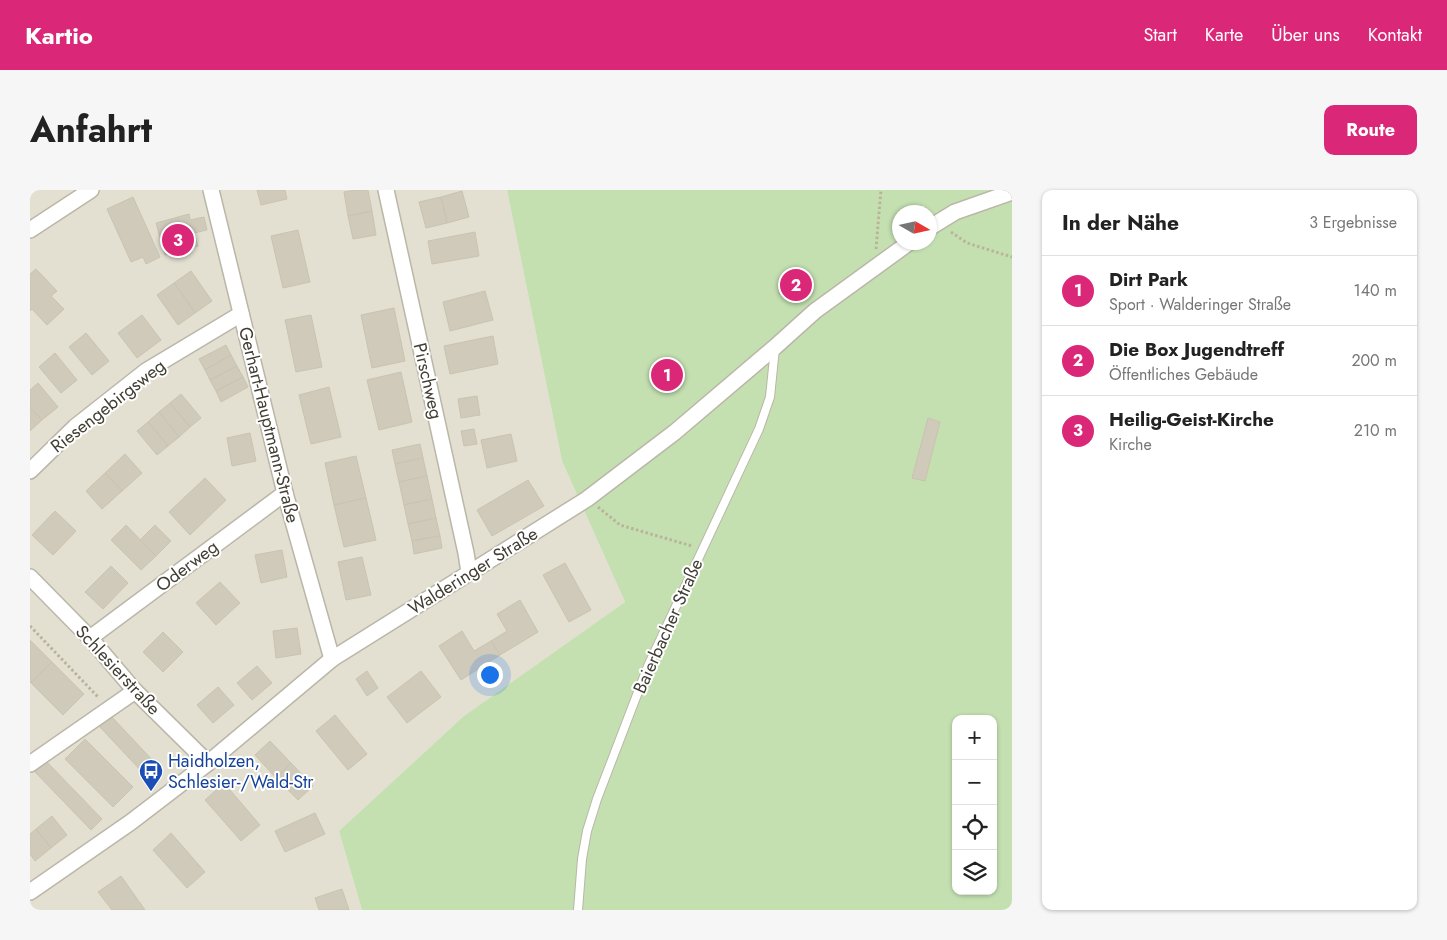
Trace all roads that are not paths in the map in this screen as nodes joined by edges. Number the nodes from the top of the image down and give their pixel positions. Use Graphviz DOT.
graph roads {
  1 [pos="91,190"];
  2 [pos="211,190"];
  3 [pos="386,190"];
  4 [pos="1012,192"];
  5 [pos="937,223"];
  6 [pos="30,230"];
  7 [pos="900,250"];
  8 [pos="241,314"];
  9 [pos="775,348"];
  10 [pos="30,471"];
  11 [pos="285,493"];
  12 [pos="469,572"];
  13 [pos="30,577"];
  14 [pos="90,638"];
  15 [pos="332,659"];
  16 [pos="135,691"];
  17 [pos="33,758"];
  18 [pos="208,763"];
  19 [pos="30,892"];
  20 [pos="578,910"];
  1 -- 6 [label="street"];
  2 -- 8 [label="street, Gerhart-Hauptmann-Straße"];
  3 -- 12 [label="street, Pirschweg"];
  4 -- 5 [label="street"];
  7 -- 9 [label="street, Walderinger Straße"];
  8 -- 10 [label="street, Riesengebirgsweg"];
  8 -- 11 [label="street, Gerhart-Hauptmann-Straße"];
  9 -- 12 [label="street, Walderinger Straße"];
  9 -- 20 [label="lane, Baierbacher Straße"];
  11 -- 14 [label="street, Oderweg"];
  11 -- 15 [label="street, Gerhart-Hauptmann-Straße"];
  12 -- 15 [label="street, Walderinger Straße"];
  13 -- 14 [label="street, Schlesierstraße"];
  14 -- 16 [label="street, Schlesierstraße"];
  15 -- 18 [label="street, Walderinger Straße"];
  16 -- 17 [label="street"];
  16 -- 18 [label="street, Schlesierstraße"];
  18 -- 19 [label="street, Walderinger Straße"];
}
